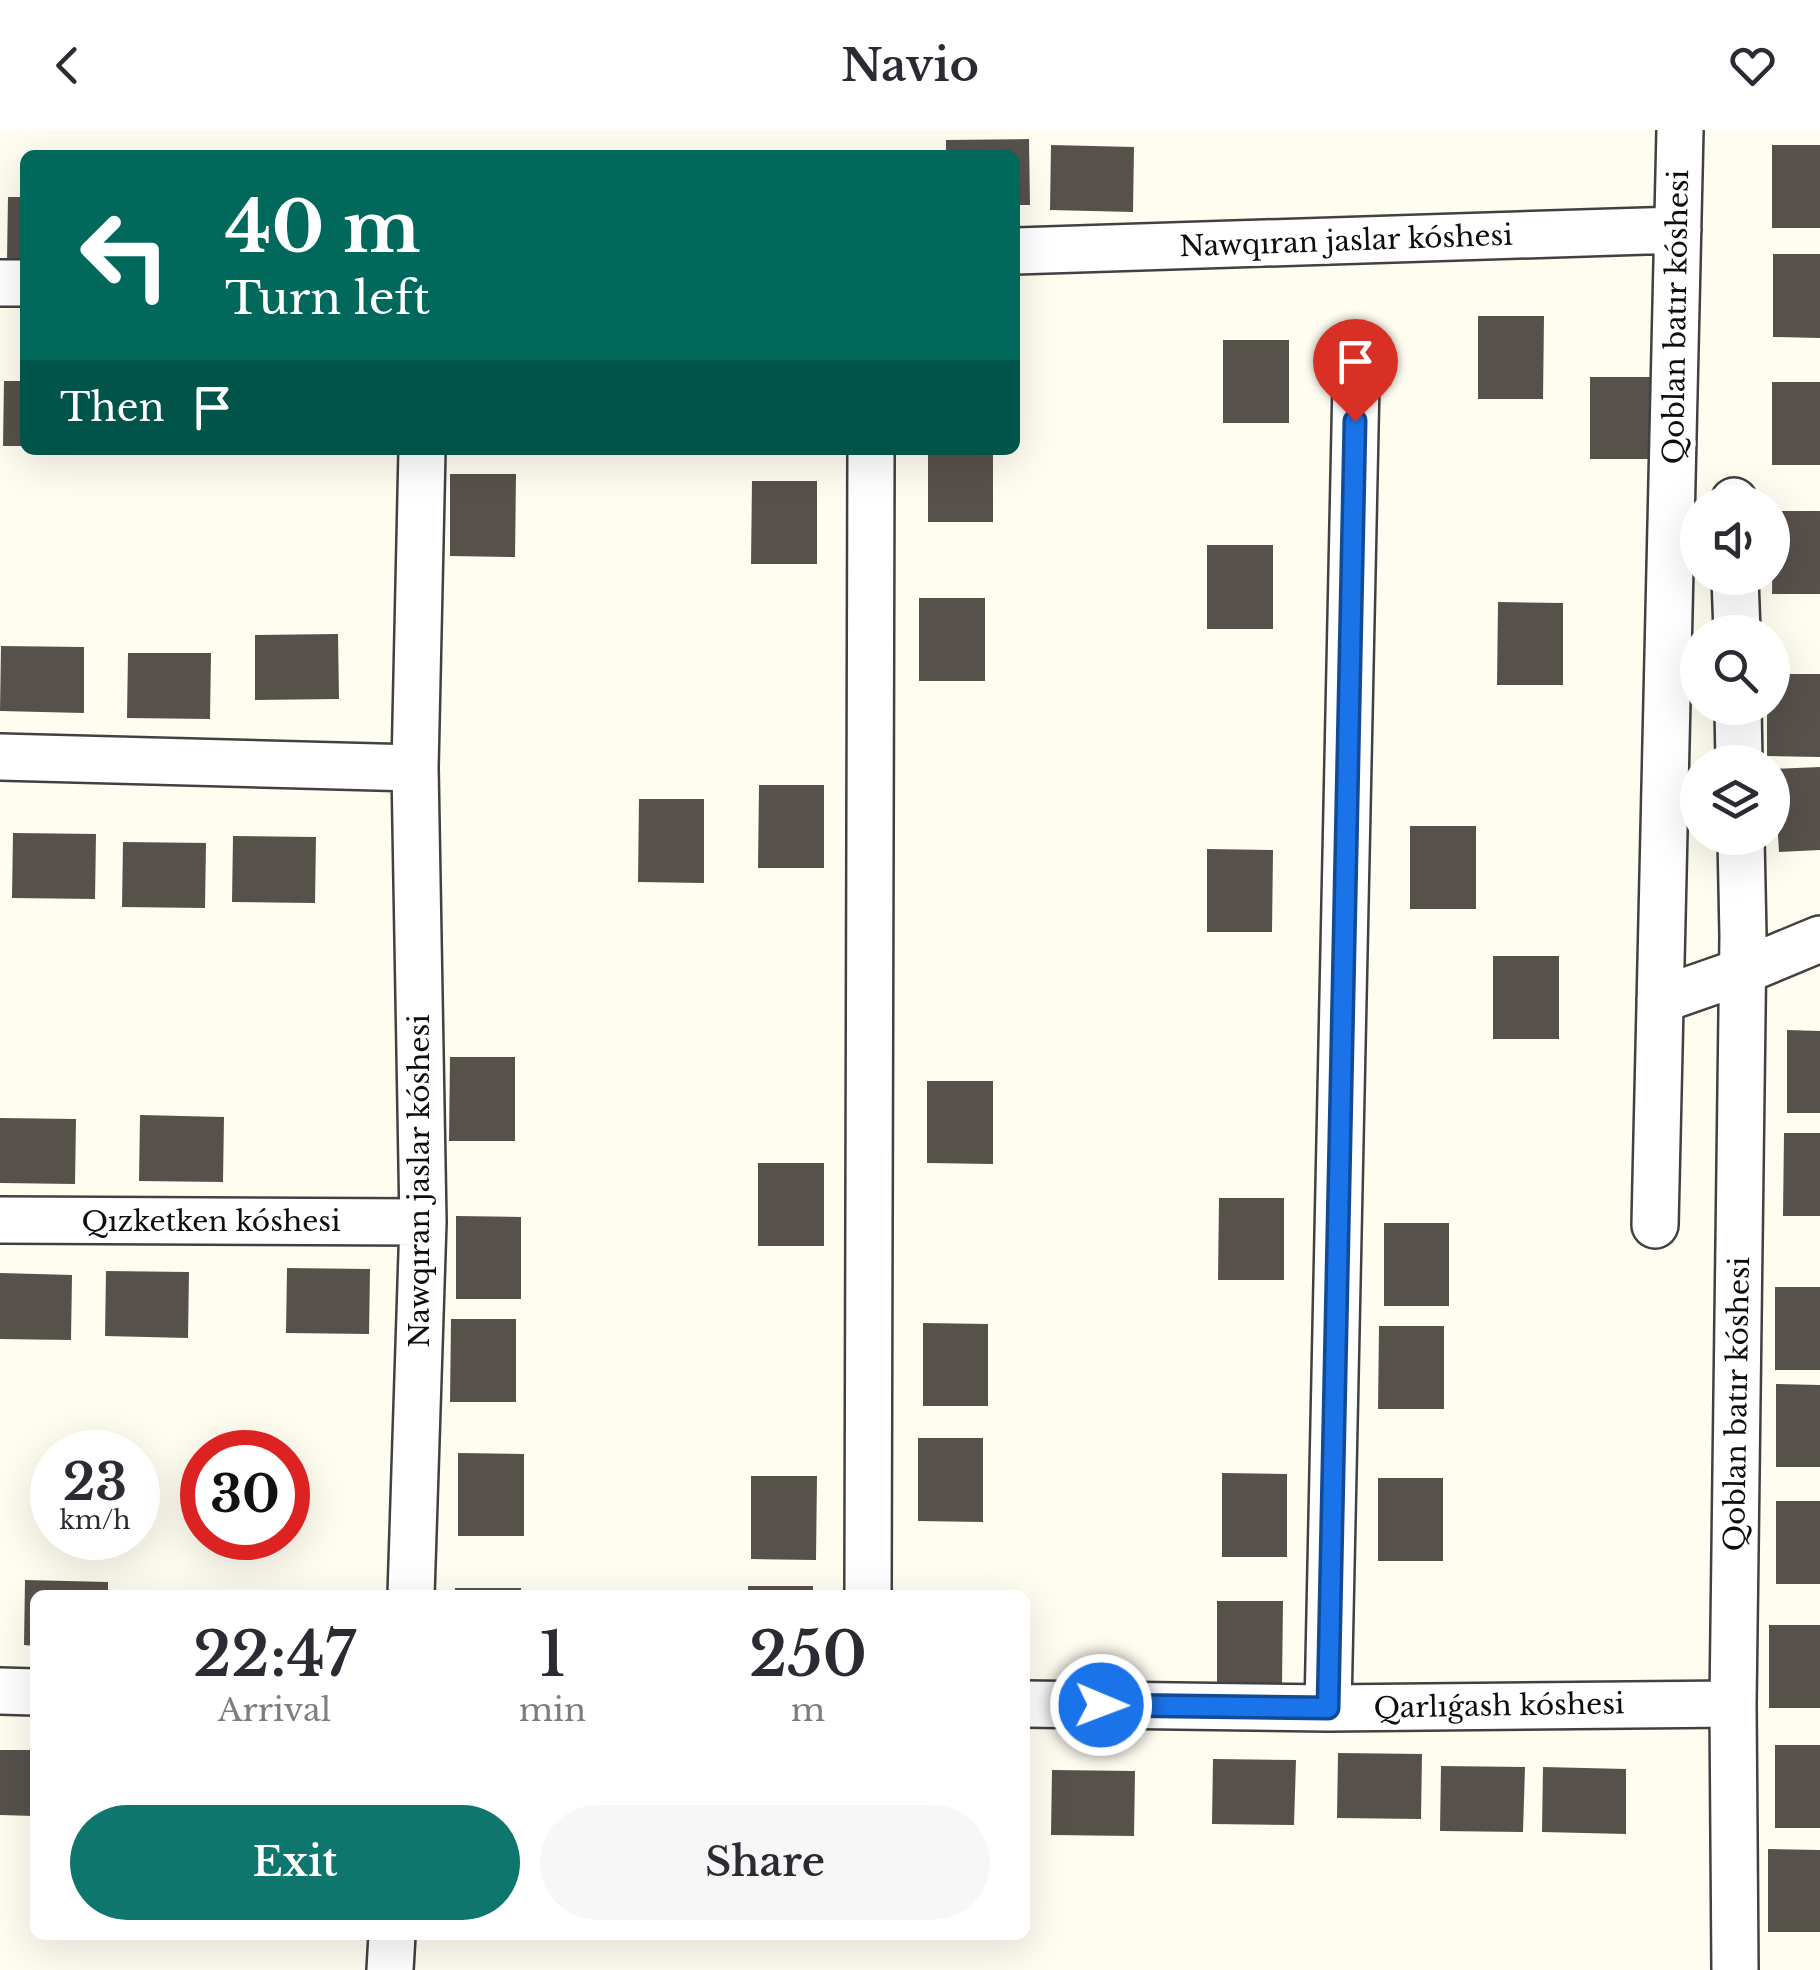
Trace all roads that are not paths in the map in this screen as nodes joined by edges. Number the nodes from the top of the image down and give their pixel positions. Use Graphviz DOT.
graph roads {
  1 [pos="1680,130"];
  2 [pos="1678,230"];
  3 [pos="1020,251"];
  4 [pos="1356,382"];
  5 [pos="422,455"];
  6 [pos="871,455"];
  7 [pos="0,756"];
  8 [pos="415,768"];
  9 [pos="1741,855"];
  10 [pos="1820,939"];
  11 [pos="1743,971"];
  12 [pos="1660,1000"];
  13 [pos="0,1220"];
  14 [pos="423,1222"];
  15 [pos="1655,1224"];
  16 [pos="411,1590"];
  17 [pos="868,1590"];
  18 [pos="0,1691"];
  19 [pos="30,1692"];
  20 [pos="1030,1704"];
  21 [pos="1732,1704"];
  22 [pos="1328,1708"];
  23 [pos="392,1940"];
  24 [pos="390,1970"];
  25 [pos="1735,1970"];
  1 -- 2 [label="street, Qoblan batır kóshesi"];
  2 -- 3 [label="street, Nawqıran jaslar kóshesi"];
  2 -- 12 [label="street, Qoblan batır kóshesi"];
  4 -- 22 [label="street"];
  5 -- 8 [label="street, Nawqıran jaslar kóshesi"];
  6 -- 17 [label="street"];
  7 -- 8 [label="street"];
  8 -- 14 [label="street, Nawqıran jaslar kóshesi"];
  9 -- 11 [label="street, Qoblan batır kóshesi"];
  10 -- 11 [label="street"];
  11 -- 12 [label="street"];
  11 -- 21 [label="street, Qoblan batır kóshesi"];
  12 -- 15 [label="street, Qoblan batır kóshesi"];
  13 -- 14 [label="street, Qızketken kóshesi"];
  14 -- 16 [label="street, Nawqıran jaslar kóshesi"];
  18 -- 19 [label="street"];
  20 -- 22 [label="street, Qarlıǵash kóshesi"];
  21 -- 22 [label="street, Qarlıǵash kóshesi"];
  21 -- 25 [label="street, Qoblan batır kóshesi"];
  23 -- 24 [label="street"];
}
